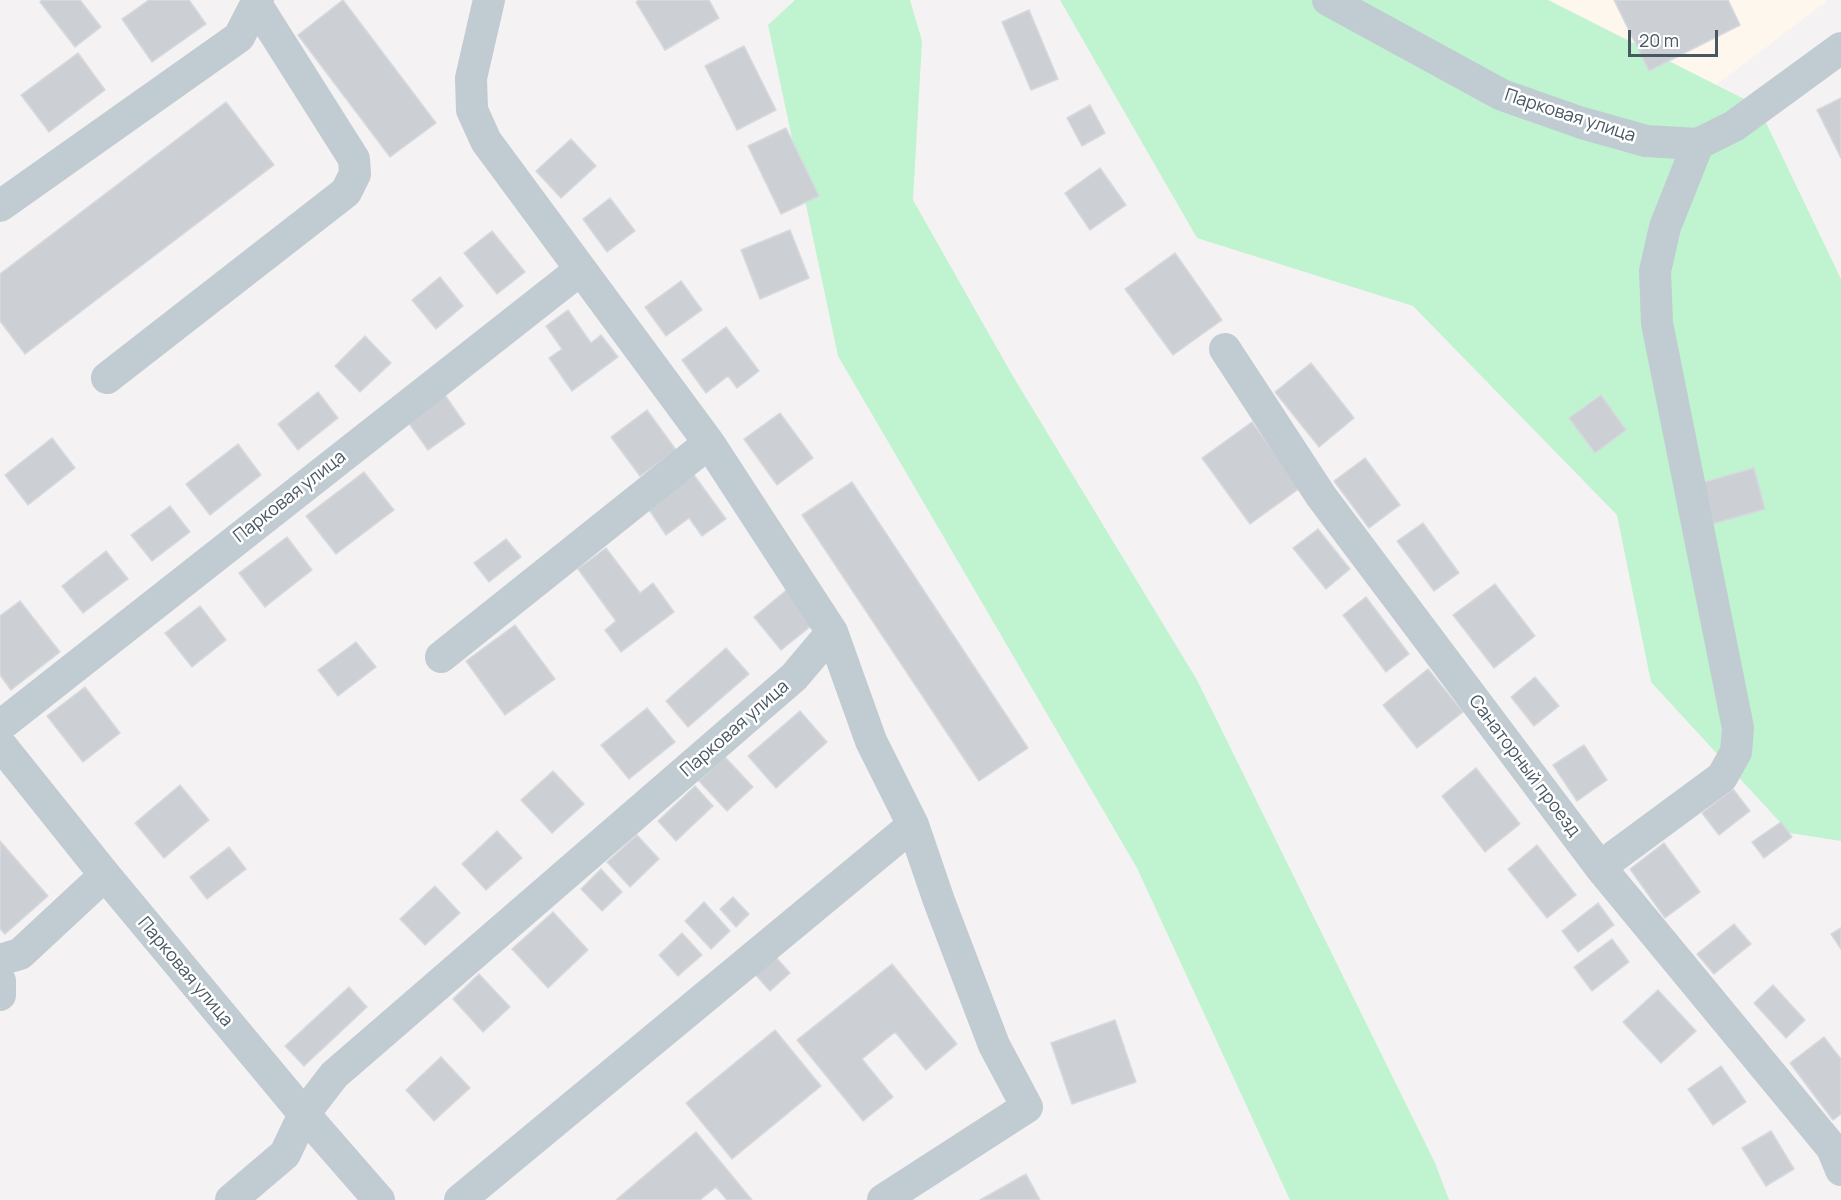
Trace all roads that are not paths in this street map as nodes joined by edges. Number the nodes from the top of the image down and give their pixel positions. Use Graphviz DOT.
graph roads {
  1 [pos="489,0"];
  2 [pos="1328,0"];
  3 [pos="257,2"];
  4 [pos="1841,48"];
  5 [pos="1698,144"];
  6 [pos="0,206"];
  7 [pos="580,270"];
  8 [pos="1225,349"];
  9 [pos="107,378"];
  10 [pos="709,443"];
  11 [pos="832,632"];
  12 [pos="441,657"];
  13 [pos="0,726"];
  14 [pos="0,744"];
  15 [pos="914,825"];
  16 [pos="1600,867"];
  17 [pos="105,875"];
  18 [pos="0,960"];
  19 [pos="0,981"];
  20 [pos="0,995"];
  21 [pos="304,1114"];
  22 [pos="1841,1170"];
  23 [pos="231,1200"];
  24 [pos="379,1200"];
  25 [pos="460,1200"];
  26 [pos="883,1200"];
  1 -- 7 [label="street"];
  2 -- 5 [label="street, Парковая улица"];
  3 -- 6 [label="street"];
  3 -- 9 [label="street"];
  4 -- 5 [label="street, Парковая улица"];
  5 -- 16 [label="street"];
  7 -- 10 [label="street"];
  7 -- 13 [label="street, Парковая улица"];
  8 -- 16 [label="street, Санаторный проезд"];
  10 -- 11 [label="street"];
  10 -- 12 [label="street"];
  11 -- 15 [label="street"];
  11 -- 21 [label="street, Парковая улица"];
  14 -- 17 [label="street, Парковая улица"];
  15 -- 25 [label="street"];
  15 -- 26 [label="street"];
  16 -- 22 [label="street, Санаторный проезд"];
  17 -- 18 [label="street"];
  17 -- 21 [label="street, Парковая улица"];
  19 -- 20 [label="street"];
  21 -- 23 [label="street"];
  21 -- 24 [label="street, Парковая улица"];
}
